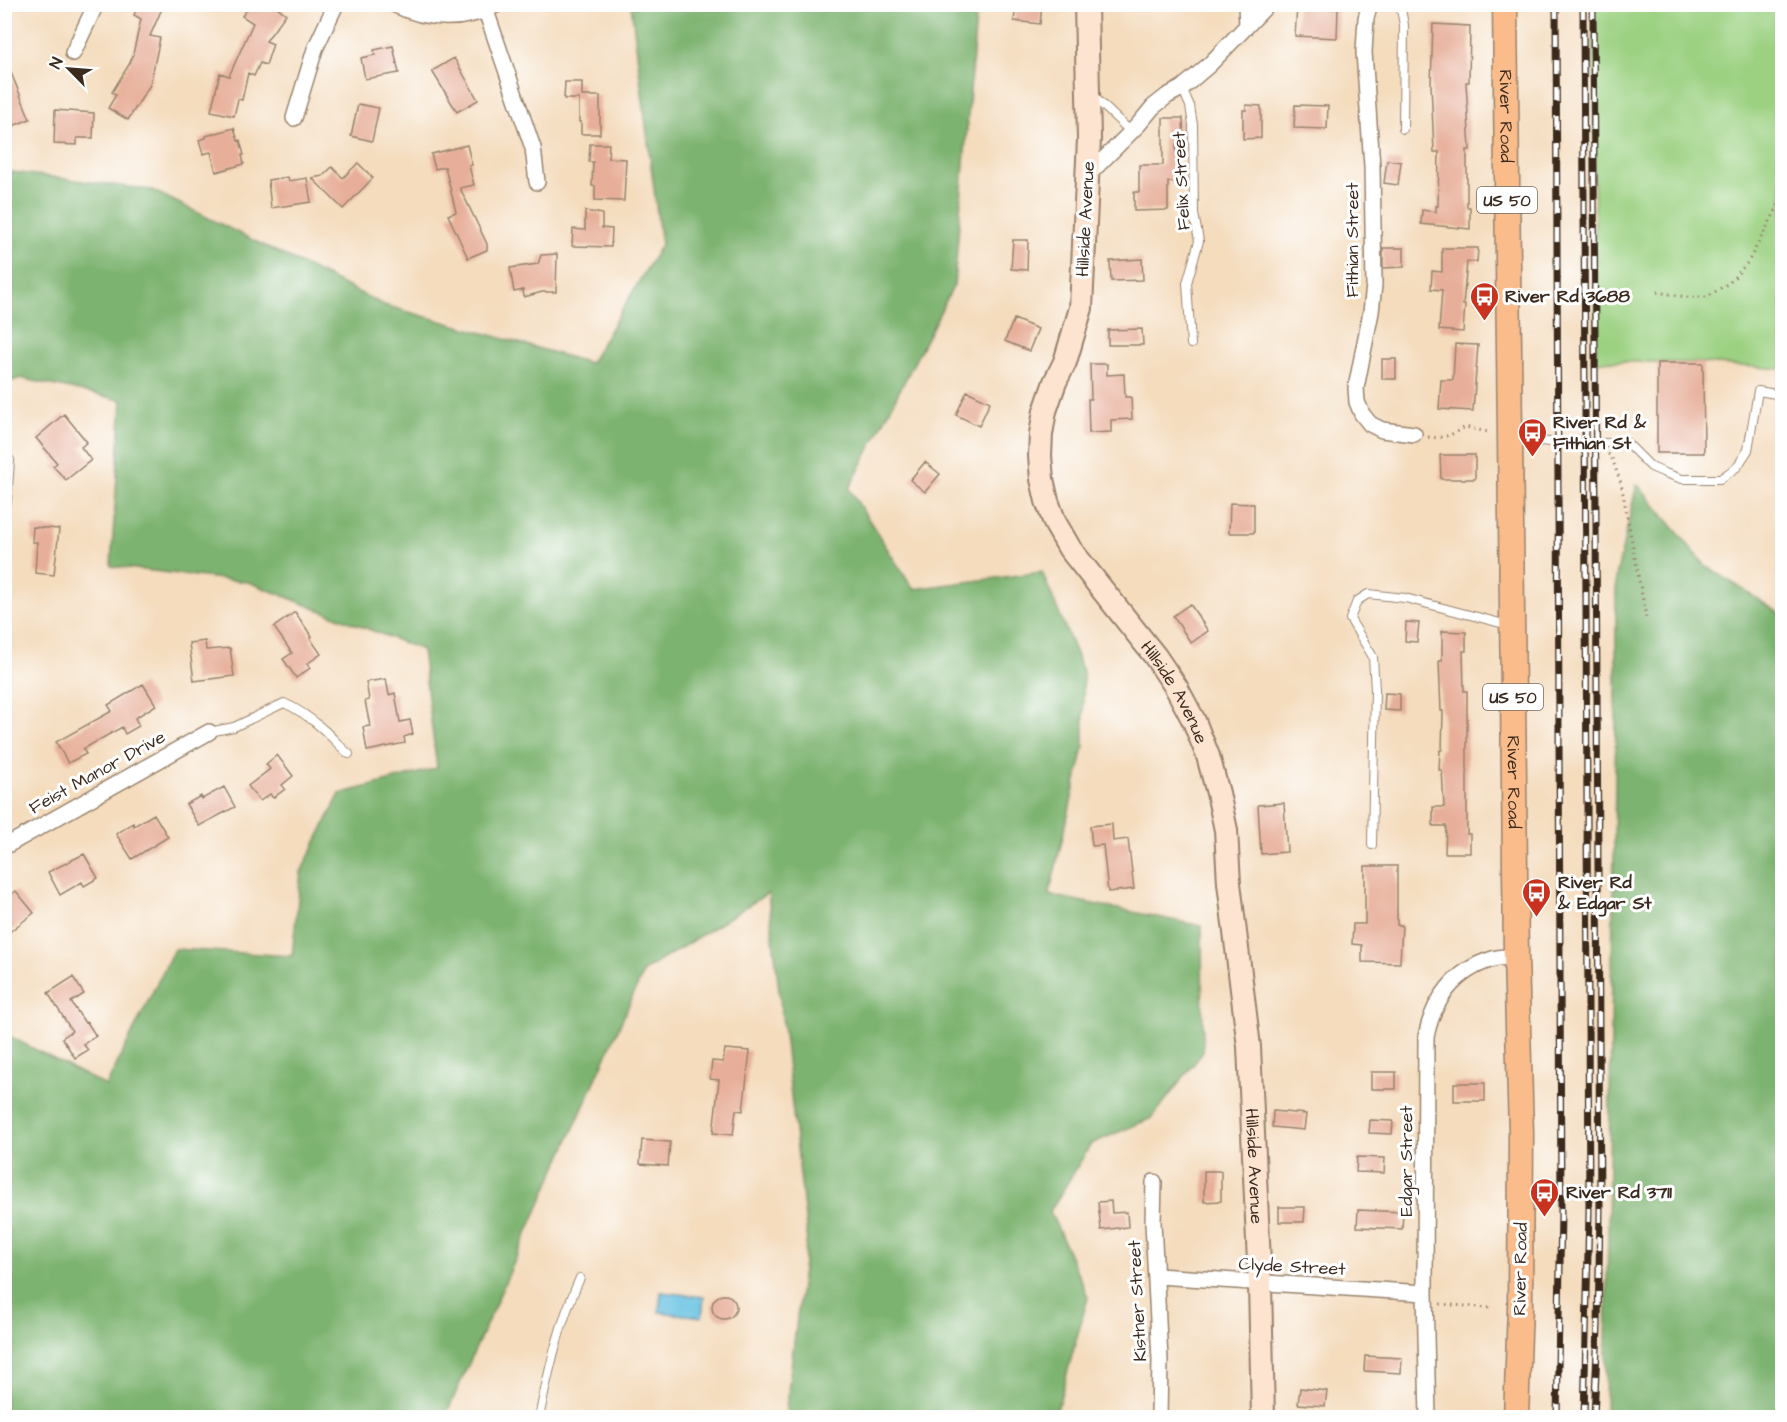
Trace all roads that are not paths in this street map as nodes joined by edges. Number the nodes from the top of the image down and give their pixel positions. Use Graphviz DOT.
graph roads {
  1 [pos="96,4"];
  2 [pos="336,4"];
  3 [pos="393,4"];
  4 [pos="1086,4"];
  5 [pos="1246,4"];
  6 [pos="1268,4"];
  7 [pos="1370,4"];
  8 [pos="1400,4"];
  9 [pos="1505,4"];
  10 [pos="492,8"];
  11 [pos="1247,26"];
  12 [pos="73,53"];
  13 [pos="1182,88"];
  14 [pos="1088,91"];
  15 [pos="294,118"];
  16 [pos="1403,129"];
  17 [pos="1131,132"];
  18 [pos="1088,176"];
  19 [pos="537,182"];
  20 [pos="1191,344"];
  21 [pos="1782,395"];
  22 [pos="1414,434"];
  23 [pos="1499,435"];
  24 [pos="10,460"];
  25 [pos="4,506"];
  26 [pos="1512,626"];
  27 [pos="209,732"];
  28 [pos="349,754"];
  29 [pos="1372,845"];
  30 [pos="4,847"];
  31 [pos="1516,956"];
  32 [pos="1154,1182"];
  33 [pos="1157,1276"];
  34 [pos="580,1278"];
  35 [pos="1260,1284"];
  36 [pos="1425,1293"];
  37 [pos="539,1418"];
  38 [pos="1159,1418"];
  39 [pos="1263,1418"];
  40 [pos="1428,1418"];
  41 [pos="1516,1418"];
  1 -- 12 [label="street"];
  2 -- 15 [label="street"];
  3 -- 10 [label="street"];
  4 -- 14 [label="street, Hillside Avenue"];
  5 -- 11 [label="street"];
  6 -- 11 [label="street"];
  7 -- 22 [label="street, Fithian Street"];
  8 -- 16 [label="lane"];
  9 -- 23 [label="main road, River Road / US 50"];
  10 -- 19 [label="street"];
  11 -- 13 [label="street"];
  13 -- 17 [label="street"];
  13 -- 20 [label="lane, Felix Street"];
  14 -- 17 [label="lane"];
  14 -- 18 [label="street, Hillside Avenue"];
  17 -- 18 [label="street"];
  18 -- 35 [label="street, Hillside Avenue"];
  21 -- 23 [label="lane"];
  23 -- 26 [label="main road, River Road / US 50"];
  24 -- 25 [label="lane"];
  26 -- 29 [label="lane"];
  26 -- 31 [label="main road, River Road / US 50"];
  27 -- 28 [label="lane"];
  27 -- 30 [label="street, Feist Manor Drive"];
  31 -- 36 [label="street, Edgar Street"];
  31 -- 41 [label="main road, River Road / US 50"];
  32 -- 33 [label="street, Kistner Street"];
  33 -- 35 [label="street, Clyde Street"];
  33 -- 38 [label="street, Kistner Street"];
  34 -- 37 [label="lane"];
  35 -- 36 [label="street, Clyde Street"];
  35 -- 39 [label="street, Hillside Avenue"];
  36 -- 40 [label="street, Edgar Street"];
}
